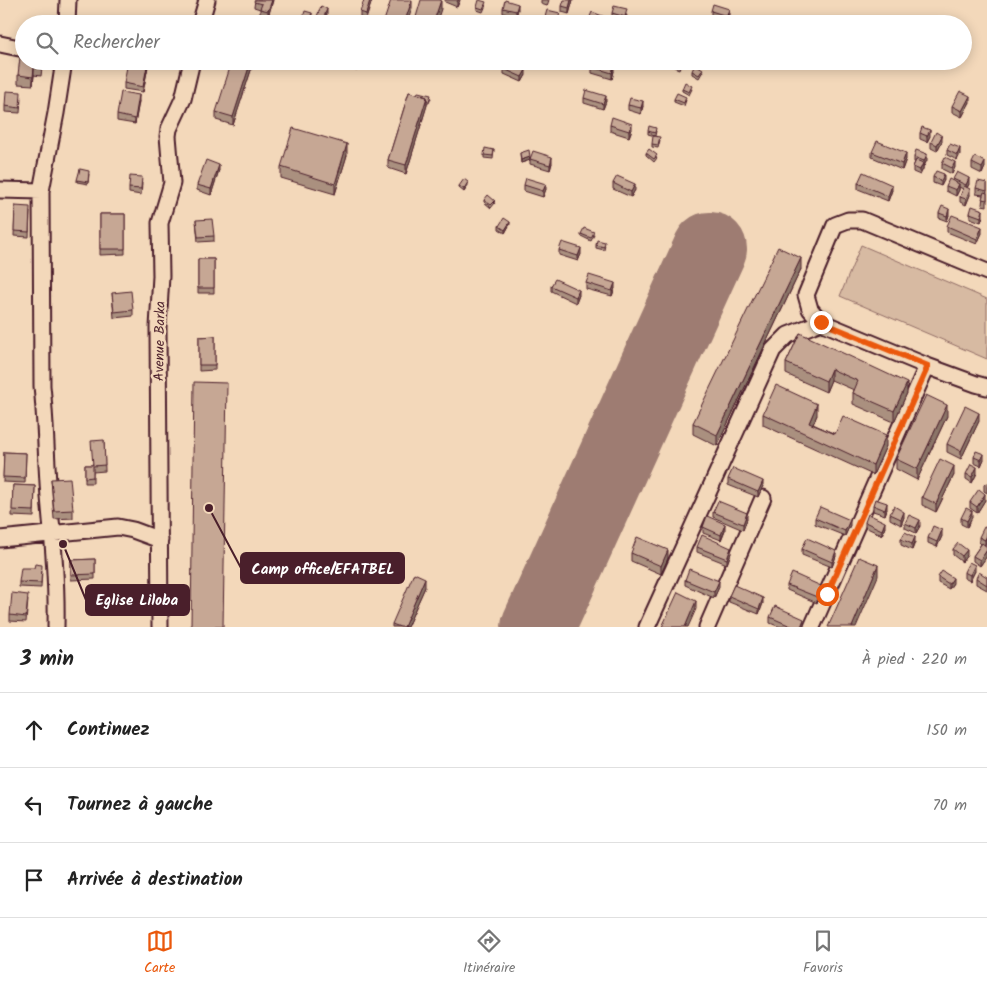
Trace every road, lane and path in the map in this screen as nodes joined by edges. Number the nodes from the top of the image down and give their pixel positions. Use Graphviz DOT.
graph roads {
  1 [pos="68,0"];
  2 [pos="207,0"];
  3 [pos="67,15"];
  4 [pos="203,15"];
  5 [pos="0,44"];
  6 [pos="15,47"];
  7 [pos="63,70"];
  8 [pos="190,70"];
  9 [pos="0,190"];
  10 [pos="41,191"];
  11 [pos="987,272"];
  12 [pos="821,322"];
  13 [pos="928,366"];
  14 [pos="987,386"];
  15 [pos="763,498"];
  16 [pos="54,534"];
  17 [pos="0,538"];
  18 [pos="160,540"];
  19 [pos="56,627"];
  20 [pos="160,627"];
  21 [pos="646,627"];
  22 [pos="707,627"];
  23 [pos="812,627"];
  1 -- 3 [label="street"];
  2 -- 4 [label="street"];
  5 -- 6 [label="street"];
  7 -- 10 [label="street"];
  8 -- 18 [label="street, Avenue Barka"];
  9 -- 10 [label="street"];
  10 -- 16 [label="street"];
  11 -- 12 [label="street"];
  12 -- 13 [label="street"];
  12 -- 21 [label="street"];
  13 -- 14 [label="street"];
  13 -- 23 [label="street"];
  15 -- 22 [label="street"];
  16 -- 17 [label="street"];
  16 -- 18 [label="street"];
  16 -- 19 [label="street"];
  18 -- 20 [label="street, Avenue Barka"];
}
